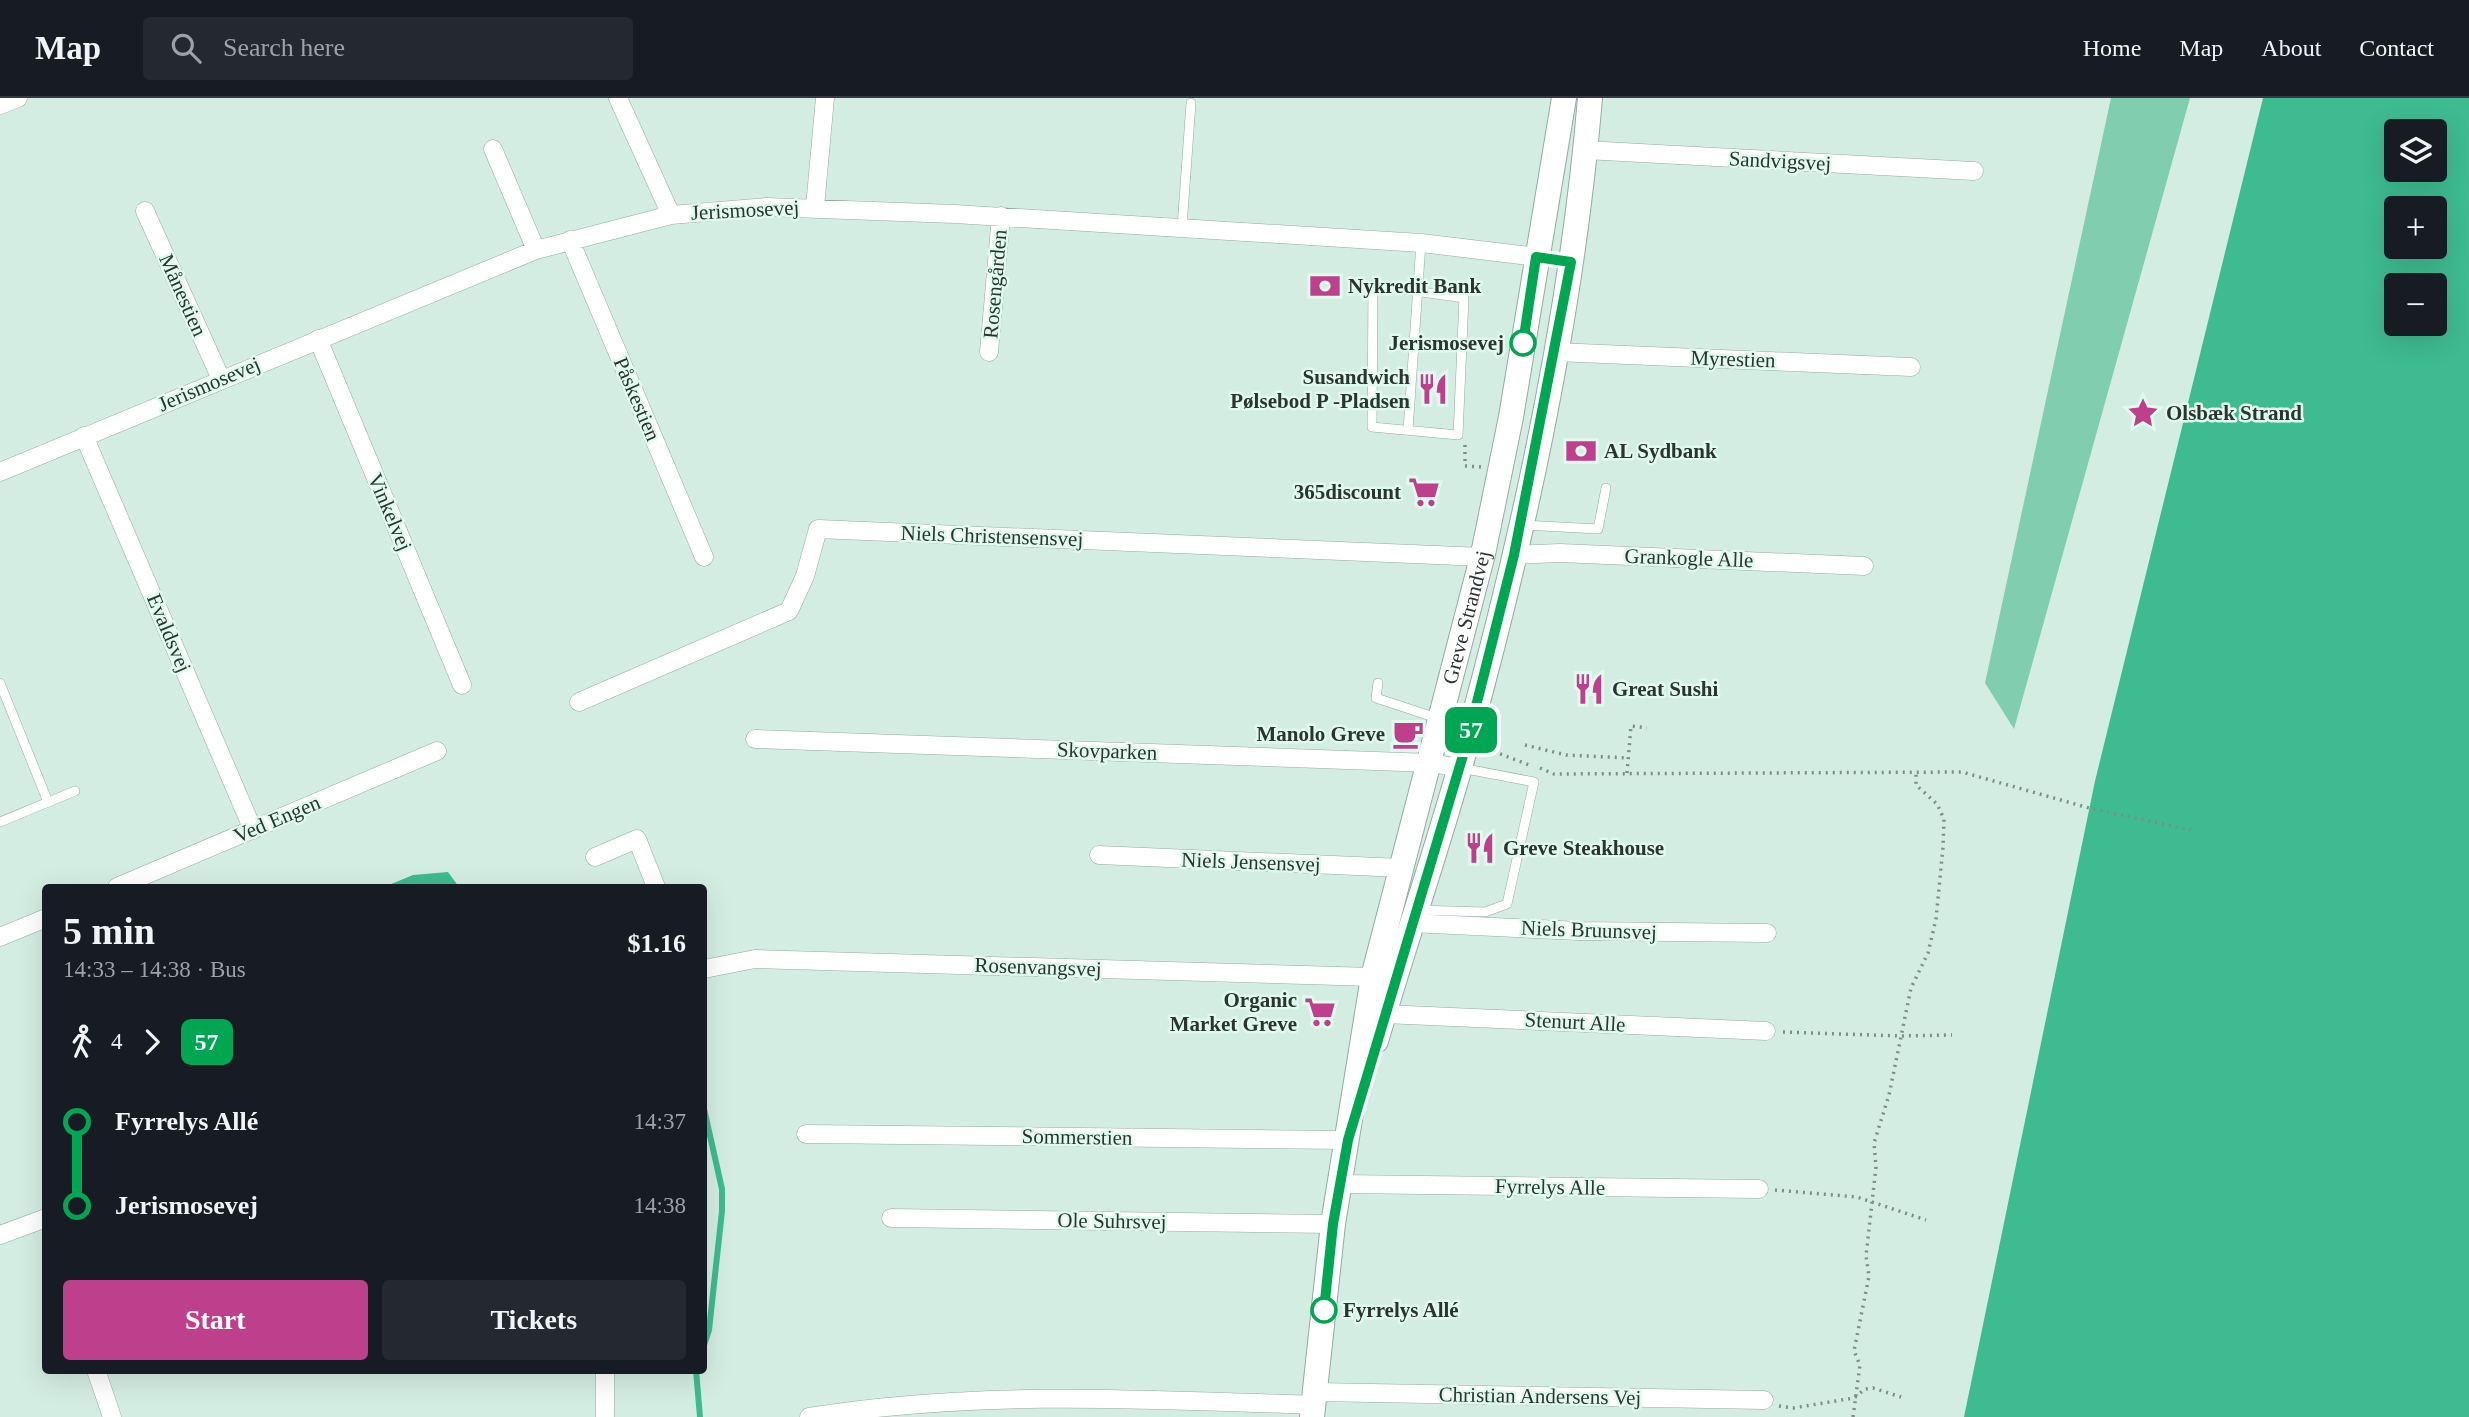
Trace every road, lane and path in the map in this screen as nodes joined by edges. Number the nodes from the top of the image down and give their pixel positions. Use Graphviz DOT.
graph roads {
  1 [pos="18,98"];
  2 [pos="618,98"];
  3 [pos="825,98"];
  4 [pos="1564,98"];
  5 [pos="1590,98"];
  6 [pos="1191,103"];
  7 [pos="0,105"];
  8 [pos="493,149"];
  9 [pos="1585,150"];
  10 [pos="1974,171"];
  11 [pos="815,207"];
  12 [pos="145,211"];
  13 [pos="671,215"];
  14 [pos="1001,216"];
  15 [pos="1182,227"];
  16 [pos="569,240"];
  17 [pos="1422,243"];
  18 [pos="536,250"];
  19 [pos="1536,257"];
  20 [pos="1571,262"];
  21 [pos="1418,291"];
  22 [pos="318,339"];
  23 [pos="989,352"];
  24 [pos="1556,352"];
  25 [pos="1911,367"];
  26 [pos="221,379"];
  27 [pos="1408,430"];
  28 [pos="1458,435"];
  29 [pos="84,436"];
  30 [pos="1501,467"];
  31 [pos="0,472"];
  32 [pos="1606,488"];
  33 [pos="1520,525"];
  34 [pos="1514,555"];
  35 [pos="704,557"];
  36 [pos="1483,557"];
  37 [pos="1864,566"];
  38 [pos="0,683"];
  39 [pos="1378,683"];
  40 [pos="462,685"];
  41 [pos="579,702"];
  42 [pos="11,709"];
  43 [pos="0,714"];
  44 [pos="1442,720"];
  45 [pos="1647,728"];
  46 [pos="755,739"];
  47 [pos="1467,742"];
  48 [pos="1524,745"];
  49 [pos="437,751"];
  50 [pos="1628,758"];
  51 [pos="1431,763"];
  52 [pos="1460,768"];
  53 [pos="1627,773"];
  54 [pos="1916,773"];
  55 [pos="75,791"];
  56 [pos="48,802"];
  57 [pos="0,822"];
  58 [pos="253,830"];
  59 [pos="2191,831"];
  60 [pos="1099,855"];
  61 [pos="595,856"];
  62 [pos="1402,868"];
  63 [pos="124,884"];
  64 [pos="655,884"];
  65 [pos="1413,916"];
  66 [pos="42,920"];
  67 [pos="1767,933"];
  68 [pos="0,937"];
  69 [pos="707,968"];
  70 [pos="1373,977"];
  71 [pos="1384,1014"];
  72 [pos="1766,1031"];
  73 [pos="1952,1035"];
  74 [pos="1901,1036"];
  75 [pos="806,1134"];
  76 [pos="1348,1140"];
  77 [pos="1340,1184"];
  78 [pos="1759,1189"];
  79 [pos="1871,1200"];
  80 [pos="891,1218"];
  81 [pos="1926,1220"];
  82 [pos="42,1223"];
  83 [pos="1333,1224"];
  84 [pos="0,1235"];
  85 [pos="97,1374"];
  86 [pos="606,1374"];
  87 [pos="1901,1396"];
  88 [pos="1854,1398"];
  89 [pos="1764,1400"];
  90 [pos="1313,1405"];
  91 [pos="112,1417"];
  92 [pos="605,1417"];
  93 [pos="809,1417"];
  94 [pos="1853,1417"];
  1 -- 7 [label="street"];
  2 -- 13 [label="street"];
  3 -- 11 [label="street"];
  4 -- 19 [label="main road, Greve Strandvej"];
  5 -- 9 [label="main road, Greve Strandvej"];
  6 -- 15 [label="lane"];
  8 -- 18 [label="street"];
  9 -- 10 [label="street, Sandvigsvej"];
  9 -- 20 [label="main road, Greve Strandvej"];
  11 -- 13 [label="street, Jerismosevej"];
  11 -- 14 [label="street, Jerismosevej"];
  12 -- 26 [label="street, Månestien"];
  13 -- 16 [label="street, Jerismosevej"];
  14 -- 15 [label="street, Jerismosevej"];
  14 -- 23 [label="street, Rosengården"];
  15 -- 17 [label="street, Jerismosevej"];
  16 -- 18 [label="street, Jerismosevej"];
  16 -- 35 [label="street, Påskestien"];
  17 -- 19 [label="street, Jerismosevej"];
  17 -- 21 [label="lane"];
  18 -- 22 [label="street, Jerismosevej"];
  19 -- 20 [label="main road"];
  19 -- 30 [label="main road, Greve Strandvej"];
  20 -- 24 [label="main road, Greve Strandvej"];
  21 -- 27 [label="lane"];
  21 -- 27 [label="lane"];
  21 -- 28 [label="lane"];
  22 -- 26 [label="street, Jerismosevej"];
  22 -- 40 [label="street, Vinkelvej"];
  24 -- 25 [label="street, Myrestien"];
  24 -- 33 [label="main road, Greve Strandvej"];
  26 -- 29 [label="street, Jerismosevej"];
  27 -- 28 [label="lane"];
  28 -- 30 [label="path"];
  29 -- 31 [label="street, Jerismosevej"];
  29 -- 58 [label="street, Evaldsvej"];
  30 -- 36 [label="main road, Greve Strandvej"];
  32 -- 33 [label="lane"];
  33 -- 34 [label="main road, Greve Strandvej"];
  34 -- 37 [label="street, Grankogle Alle"];
  34 -- 47 [label="main road, Greve Strandvej"];
  36 -- 41 [label="street, Niels Christensensvej"];
  36 -- 44 [label="main road, Greve Strandvej"];
  38 -- 42 [label="lane"];
  39 -- 44 [label="lane"];
  42 -- 43 [label="lane"];
  42 -- 56 [label="lane"];
  44 -- 51 [label="main road, Greve Strandvej"];
  45 -- 50 [label="path"];
  46 -- 51 [label="street, Skovparken"];
  47 -- 52 [label="main road, Greve Strandvej"];
  47 -- 53 [label="path"];
  48 -- 50 [label="path"];
  49 -- 58 [label="street, Ved Engen"];
  50 -- 53 [label="path"];
  51 -- 52 [label="street, Skovparken"];
  51 -- 62 [label="main road, Greve Strandvej"];
  52 -- 65 [label="main road, Greve Strandvej"];
  52 -- 65 [label="lane"];
  53 -- 54 [label="path"];
  54 -- 59 [label="path"];
  54 -- 74 [label="path"];
  55 -- 56 [label="lane"];
  56 -- 57 [label="lane"];
  58 -- 63 [label="street, Ved Engen"];
  60 -- 62 [label="street, Niels Jensensvej"];
  61 -- 64 [label="street"];
  62 -- 70 [label="main road, Greve Strandvej"];
  65 -- 67 [label="street, Niels Bruunsvej"];
  65 -- 71 [label="main road, Greve Strandvej"];
  66 -- 68 [label="street"];
  69 -- 70 [label="street, Rosenvangsvej"];
  70 -- 76 [label="main road, Greve Strandvej"];
  71 -- 72 [label="street, Stenurt Alle"];
  71 -- 76 [label="main road, Greve Strandvej"];
  72 -- 74 [label="path"];
  73 -- 74 [label="path"];
  74 -- 79 [label="path"];
  75 -- 76 [label="street, Sommerstien"];
  76 -- 77 [label="main road, Greve Strandvej"];
  77 -- 78 [label="street, Fyrrelys Alle"];
  77 -- 83 [label="main road, Greve Strandvej"];
  78 -- 79 [label="path"];
  79 -- 81 [label="path"];
  79 -- 88 [label="path"];
  80 -- 83 [label="street, Ole Suhrsvej"];
  82 -- 84 [label="street"];
  83 -- 90 [label="main road, Greve Strandvej"];
  85 -- 91 [label="street"];
  86 -- 92 [label="street"];
  87 -- 88 [label="path"];
  88 -- 89 [label="path"];
  88 -- 94 [label="path"];
  89 -- 90 [label="street, Christian Andersens Vej"];
  90 -- 93 [label="street, Christian Andersens Vej"];
}
